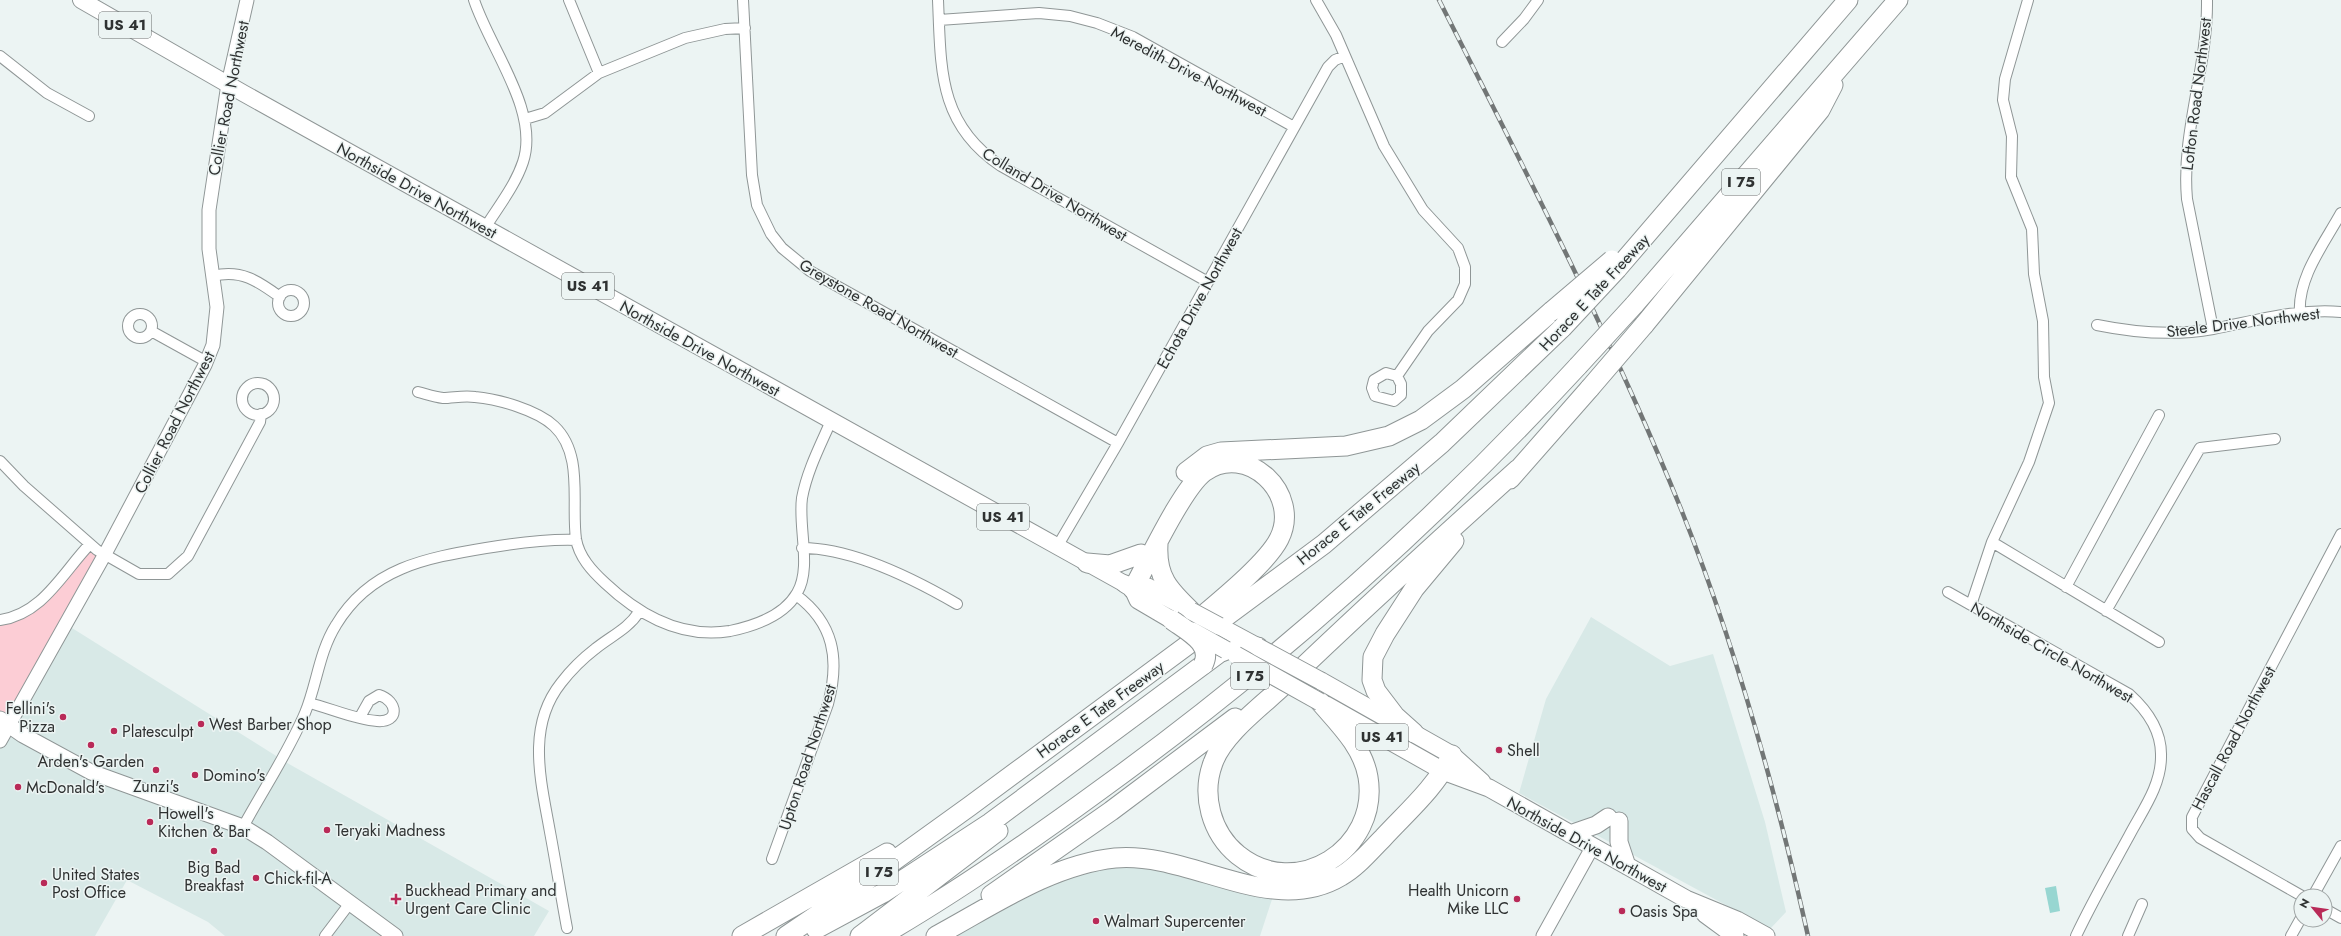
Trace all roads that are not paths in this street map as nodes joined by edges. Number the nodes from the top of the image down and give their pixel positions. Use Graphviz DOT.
graph roads {
  1 [pos="81,0"];
  2 [pos="247,0"];
  3 [pos="474,0"];
  4 [pos="570,0"];
  5 [pos="743,0"];
  6 [pos="938,0"];
  7 [pos="1316,0"];
  8 [pos="1538,0"];
  9 [pos="1848,0"];
  10 [pos="1898,0"];
  11 [pos="2028,0"];
  12 [pos="2207,0"];
  13 [pos="939,20"];
  14 [pos="745,28"];
  15 [pos="1502,42"];
  16 [pos="0,56"];
  17 [pos="1345,56"];
  18 [pos="1846,58"];
  19 [pos="599,73"];
  20 [pos="228,84"];
  21 [pos="89,116"];
  22 [pos="525,119"];
  23 [pos="1294,127"];
  24 [pos="2341,213"];
  25 [pos="485,228"];
  26 [pos="1614,264"];
  27 [pos="213,276"];
  28 [pos="1208,282"];
  29 [pos="280,297"];
  30 [pos="2341,312"];
  31 [pos="2300,314"];
  32 [pos="2098,325"];
  33 [pos="2213,329"];
  34 [pos="151,331"];
  35 [pos="207,362"];
  36 [pos="1397,376"];
  37 [pos="418,392"];
  38 [pos="261,414"];
  39 [pos="2159,415"];
  40 [pos="831,421"];
  41 [pos="2275,439"];
  42 [pos="1118,443"];
  43 [pos="0,461"];
  44 [pos="1518,469"];
  45 [pos="2341,534"];
  46 [pos="576,540"];
  47 [pos="1992,542"];
  48 [pos="90,544"];
  49 [pos="1158,544"];
  50 [pos="1057,547"];
  51 [pos="802,548"];
  52 [pos="105,554"];
  53 [pos="1141,554"];
  54 [pos="1087,563"];
  55 [pos="1129,587"];
  56 [pos="2066,587"];
  57 [pos="1948,592"];
  58 [pos="796,595"];
  59 [pos="957,604"];
  60 [pos="1971,605"];
  61 [pos="1176,609"];
  62 [pos="2106,611"];
  63 [pos="639,612"];
  64 [pos="0,620"];
  65 [pos="1219,626"];
  66 [pos="2159,642"];
  67 [pos="1258,647"];
  68 [pos="1229,656"];
  69 [pos="1306,664"];
  70 [pos="1203,665"];
  71 [pos="1320,702"];
  72 [pos="309,703"];
  73 [pos="360,717"];
  74 [pos="4,723"];
  75 [pos="1414,733"];
  76 [pos="0,741"];
  77 [pos="1042,752"];
  78 [pos="1447,763"];
  79 [pos="970,806"];
  80 [pos="242,827"];
  81 [pos="988,831"];
  82 [pos="1570,834"];
  83 [pos="1592,846"];
  84 [pos="2341,846"];
  85 [pos="772,859"];
  86 [pos="1627,866"];
  87 [pos="2318,888"];
  88 [pos="2293,891"];
  89 [pos="1686,899"];
  90 [pos="350,903"];
  91 [pos="2142,904"];
  92 [pos="567,928"];
  93 [pos="1732,935"];
  94 [pos="325,936"];
  95 [pos="394,936"];
  96 [pos="742,936"];
  97 [pos="786,936"];
  98 [pos="802,936"];
  99 [pos="860,936"];
  100 [pos="881,936"];
  101 [pos="932,936"];
  102 [pos="936,936"];
  103 [pos="1542,936"];
  104 [pos="1766,936"];
  105 [pos="2076,936"];
  106 [pos="2128,936"];
  1 -- 20 [label="main road, Northside Drive Northwest / US 41"];
  2 -- 20 [label="street, Collier Road Northwest"];
  3 -- 22 [label="street"];
  4 -- 19 [label="street"];
  5 -- 14 [label="street, Greystone Road Northwest"];
  6 -- 13 [label="street, Colland Drive Northwest"];
  7 -- 17 [label="street"];
  8 -- 15 [label="street"];
  9 -- 26 [label="highway, Horace E Tate Freeway / I 75"];
  10 -- 18 [label="highway, I 75"];
  11 -- 47 [label="street"];
  12 -- 33 [label="street, Lofton Road Northwest"];
  13 -- 23 [label="street, Meredith Drive Northwest"];
  13 -- 28 [label="street, Colland Drive Northwest"];
  14 -- 19 [label="street"];
  14 -- 42 [label="street, Greystone Road Northwest"];
  16 -- 21 [label="street"];
  17 -- 23 [label="street, Echota Drive Northwest"];
  17 -- 36 [label="street"];
  18 -- 44 [label="highway, bridge"];
  18 -- 100 [label="highway, I 75, bridge"];
  19 -- 22 [label="street"];
  20 -- 25 [label="main road, Northside Drive Northwest / US 41"];
  20 -- 27 [label="street, Collier Road Northwest"];
  22 -- 25 [label="street"];
  23 -- 28 [label="street, Echota Drive Northwest"];
  24 -- 31 [label="street"];
  25 -- 40 [label="main road, Northside Drive Northwest / US 41"];
  26 -- 53 [label="highway, bridge"];
  26 -- 77 [label="highway, Horace E Tate Freeway / I 75, bridge"];
  27 -- 29 [label="street"];
  27 -- 35 [label="street, Collier Road Northwest"];
  28 -- 42 [label="street, Echota Drive Northwest"];
  30 -- 31 [label="street, Steele Drive Northwest"];
  31 -- 33 [label="street, Steele Drive Northwest"];
  32 -- 33 [label="street, Steele Drive Northwest"];
  34 -- 35 [label="street"];
  35 -- 52 [label="street, Collier Road Northwest"];
  37 -- 46 [label="street"];
  38 -- 52 [label="street"];
  39 -- 56 [label="street"];
  40 -- 50 [label="main road, Northside Drive Northwest / US 41"];
  40 -- 51 [label="street"];
  41 -- 62 [label="street"];
  42 -- 50 [label="street, Echota Drive Northwest"];
  43 -- 48 [label="street"];
  44 -- 69 [label="highway"];
  44 -- 75 [label="highway"];
  45 -- 88 [label="street, Hascall Road Northwest"];
  46 -- 63 [label="street"];
  46 -- 72 [label="street"];
  47 -- 56 [label="street"];
  47 -- 60 [label="street"];
  48 -- 52 [label="street"];
  48 -- 64 [label="street"];
  49 -- 55 [label="highway"];
  49 -- 61 [label="highway"];
  49 -- 77 [label="highway"];
  50 -- 54 [label="main road, Northside Drive Northwest / US 41"];
  51 -- 58 [label="street"];
  51 -- 59 [label="street"];
  52 -- 74 [label="street, Collier Road Northwest"];
  53 -- 54 [label="highway"];
  53 -- 55 [label="highway"];
  54 -- 55 [label="main road, Northside Drive Northwest / US 41"];
  55 -- 61 [label="highway, Northside Drive Northwest / US 41"];
  56 -- 62 [label="street"];
  57 -- 60 [label="street, Northside Circle Northwest"];
  58 -- 63 [label="street"];
  58 -- 85 [label="street, Upton Road Northwest"];
  60 -- 105 [label="street, Northside Circle Northwest"];
  61 -- 65 [label="highway, Northside Drive Northwest / US 41, bridge"];
  61 -- 68 [label="highway, Northside Drive Northwest / US 41, bridge"];
  61 -- 70 [label="highway, bridge"];
  62 -- 66 [label="street"];
  63 -- 92 [label="street"];
  65 -- 67 [label="highway, Northside Drive Northwest / US 41"];
  65 -- 68 [label="highway"];
  67 -- 68 [label="highway"];
  67 -- 75 [label="highway, Northside Drive Northwest / US 41, bridge"];
  68 -- 70 [label="highway"];
  68 -- 71 [label="highway, Northside Drive Northwest / US 41, bridge"];
  68 -- 81 [label="highway"];
  69 -- 71 [label="highway"];
  69 -- 101 [label="highway"];
  70 -- 81 [label="highway"];
  71 -- 78 [label="highway, Northside Drive Northwest / US 41"];
  72 -- 73 [label="street"];
  72 -- 80 [label="street"];
  74 -- 76 [label="street, Collier Road Northwest"];
  74 -- 80 [label="main road"];
  75 -- 78 [label="highway, Northside Drive Northwest / US 41"];
  77 -- 79 [label="highway, Horace E Tate Freeway / I 75"];
  78 -- 82 [label="highway, Northside Drive Northwest / US 41"];
  78 -- 102 [label="highway"];
  79 -- 96 [label="highway"];
  79 -- 97 [label="highway, Horace E Tate Freeway / I 75"];
  80 -- 90 [label="main road"];
  81 -- 98 [label="highway"];
  81 -- 99 [label="highway"];
  82 -- 83 [label="highway, Northside Drive Northwest / US 41"];
  82 -- 86 [label="highway"];
  83 -- 86 [label="highway, Northside Drive Northwest / US 41"];
  83 -- 103 [label="street"];
  84 -- 87 [label="street"];
  86 -- 89 [label="highway, Northside Drive Northwest / US 41"];
  89 -- 93 [label="highway, Northside Drive Northwest / US 41"];
  89 -- 104 [label="highway, Northside Drive Northwest / US 41"];
  90 -- 94 [label="street"];
  90 -- 95 [label="main road"];
  91 -- 106 [label="street"];
}
